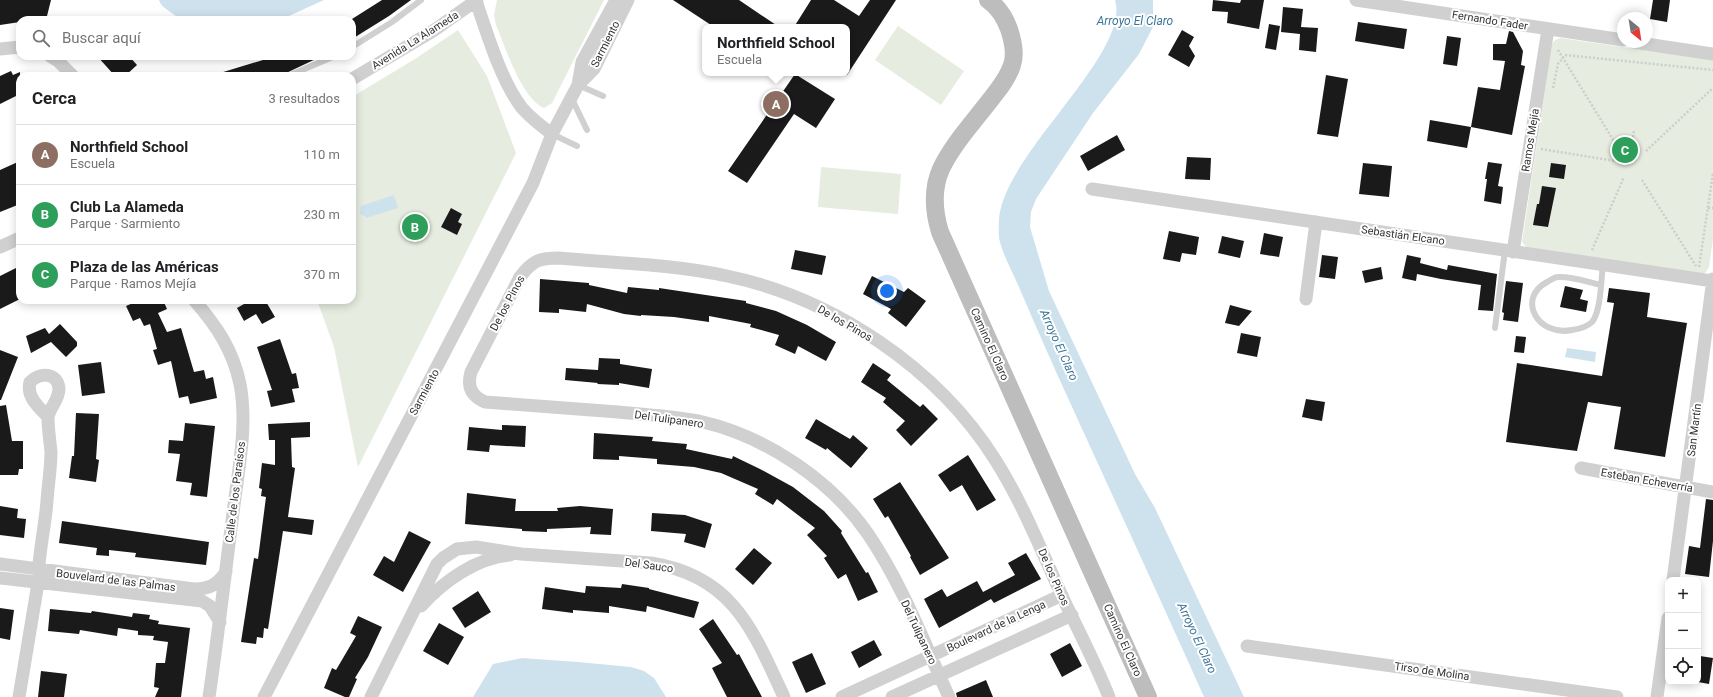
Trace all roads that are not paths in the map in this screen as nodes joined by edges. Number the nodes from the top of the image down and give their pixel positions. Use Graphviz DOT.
graph roads {
  1 [pos="421,0"];
  2 [pos="477,0"];
  3 [pos="616,0"];
  4 [pos="628,0"];
  5 [pos="988,0"];
  6 [pos="1356,0"];
  7 [pos="1548,29"];
  8 [pos="1617,39"];
  9 [pos="356,44"];
  10 [pos="1653,45"];
  11 [pos="16,48"];
  12 [pos="0,50"];
  13 [pos="1713,54"];
  14 [pos="56,60"];
  15 [pos="326,60"];
  16 [pos="69,72"];
  17 [pos="297,72"];
  18 [pos="356,77"];
  19 [pos="578,85"];
  20 [pos="603,96"];
  21 [pos="571,98"];
  22 [pos="587,130"];
  23 [pos="552,134"];
  24 [pos="577,146"];
  25 [pos="1092,189"];
  26 [pos="1316,222"];
  27 [pos="16,240"];
  28 [pos="0,247"];
  29 [pos="1509,251"];
  30 [pos="1603,265"];
  31 [pos="1713,280"];
  32 [pos="1601,285"];
  33 [pos="1306,299"];
  34 [pos="198,304"];
  35 [pos="1494,328"];
  36 [pos="470,390"];
  37 [pos="48,417"];
  38 [pos="1581,468"];
  39 [pos="1687,487"];
  40 [pos="1713,492"];
  41 [pos="521,554"];
  42 [pos="0,564"];
  43 [pos="38,570"];
  44 [pos="226,572"];
  45 [pos="1674,577"];
  46 [pos="0,578"];
  47 [pos="38,583"];
  48 [pos="1062,595"];
  49 [pos="415,613"];
  50 [pos="1072,615"];
  51 [pos="220,622"];
  52 [pos="1665,640"];
  53 [pos="1247,646"];
  54 [pos="930,656"];
  55 [pos="939,675"];
  56 [pos="19,697"];
  57 [pos="209,697"];
  58 [pos="264,697"];
  59 [pos="370,697"];
  60 [pos="784,697"];
  61 [pos="842,697"];
  62 [pos="892,697"];
  63 [pos="949,697"];
  64 [pos="1109,697"];
  65 [pos="1148,697"];
  66 [pos="1617,697"];
  67 [pos="1657,697"];
  1 -- 9 [label="lane"];
  2 -- 18 [label="street, Avenida La Alameda"];
  2 -- 23 [label="street"];
  3 -- 19 [label="street, Sarmiento"];
  4 -- 19 [label="street, Sarmiento"];
  5 -- 65 [label="street, Camino El Claro"];
  6 -- 7 [label="street, Fernando Fader"];
  7 -- 8 [label="street, Fernando Fader"];
  7 -- 29 [label="street, Ramos Mejía"];
  10 -- 13 [label="street"];
  11 -- 12 [label="street"];
  14 -- 16 [label="street"];
  15 -- 17 [label="lane"];
  19 -- 20 [label="lane"];
  19 -- 21 [label="street, Sarmiento"];
  21 -- 22 [label="lane"];
  21 -- 23 [label="street, Sarmiento"];
  23 -- 24 [label="lane"];
  23 -- 58 [label="street, Sarmiento"];
  25 -- 26 [label="street, Sebastián Elcano"];
  26 -- 29 [label="street, Sebastián Elcano"];
  26 -- 33 [label="street"];
  27 -- 28 [label="street"];
  29 -- 30 [label="street, Sebastián Elcano"];
  29 -- 35 [label="lane"];
  30 -- 31 [label="street, Sebastián Elcano"];
  30 -- 32 [label="lane"];
  31 -- 39 [label="street, San Martín"];
  32 -- 32 [label="lane"];
  34 -- 44 [label="street, Calle de los Paraísos"];
  36 -- 48 [label="street, De los Pinos"];
  36 -- 54 [label="street, Del Tulipanero"];
  37 -- 43 [label="street"];
  38 -- 39 [label="street, Esteban Echeverría"];
  39 -- 40 [label="street, Esteban Echeverría"];
  39 -- 45 [label="street, San Martín"];
  41 -- 49 [label="street, Del Sauco"];
  41 -- 49 [label="street, Del Sauco"];
  41 -- 60 [label="street, Del Sauco"];
  42 -- 43 [label="street, Bouvelard de las Palmas"];
  43 -- 44 [label="street, Bouvelard de las Palmas"];
  43 -- 47 [label="street"];
  44 -- 51 [label="street, Calle de los Paraísos"];
  46 -- 47 [label="street, Bouvelard de las Palmas"];
  47 -- 51 [label="street, Bouvelard de las Palmas"];
  47 -- 56 [label="street"];
  48 -- 50 [label="street, De los Pinos"];
  48 -- 54 [label="street, Boulevard de la Lenga"];
  49 -- 59 [label="street, Del Sauco"];
  50 -- 55 [label="street, Boulevard de la Lenga"];
  50 -- 64 [label="street, De los Pinos"];
  51 -- 57 [label="street, Calle de los Paraísos"];
  52 -- 67 [label="street"];
  53 -- 66 [label="street, Tirso de Molina"];
  54 -- 55 [label="street, Del Tulipanero"];
  54 -- 61 [label="street, Boulevard de la Lenga"];
  55 -- 62 [label="street, Boulevard de la Lenga"];
  55 -- 63 [label="street, Del Tulipanero"];
}
